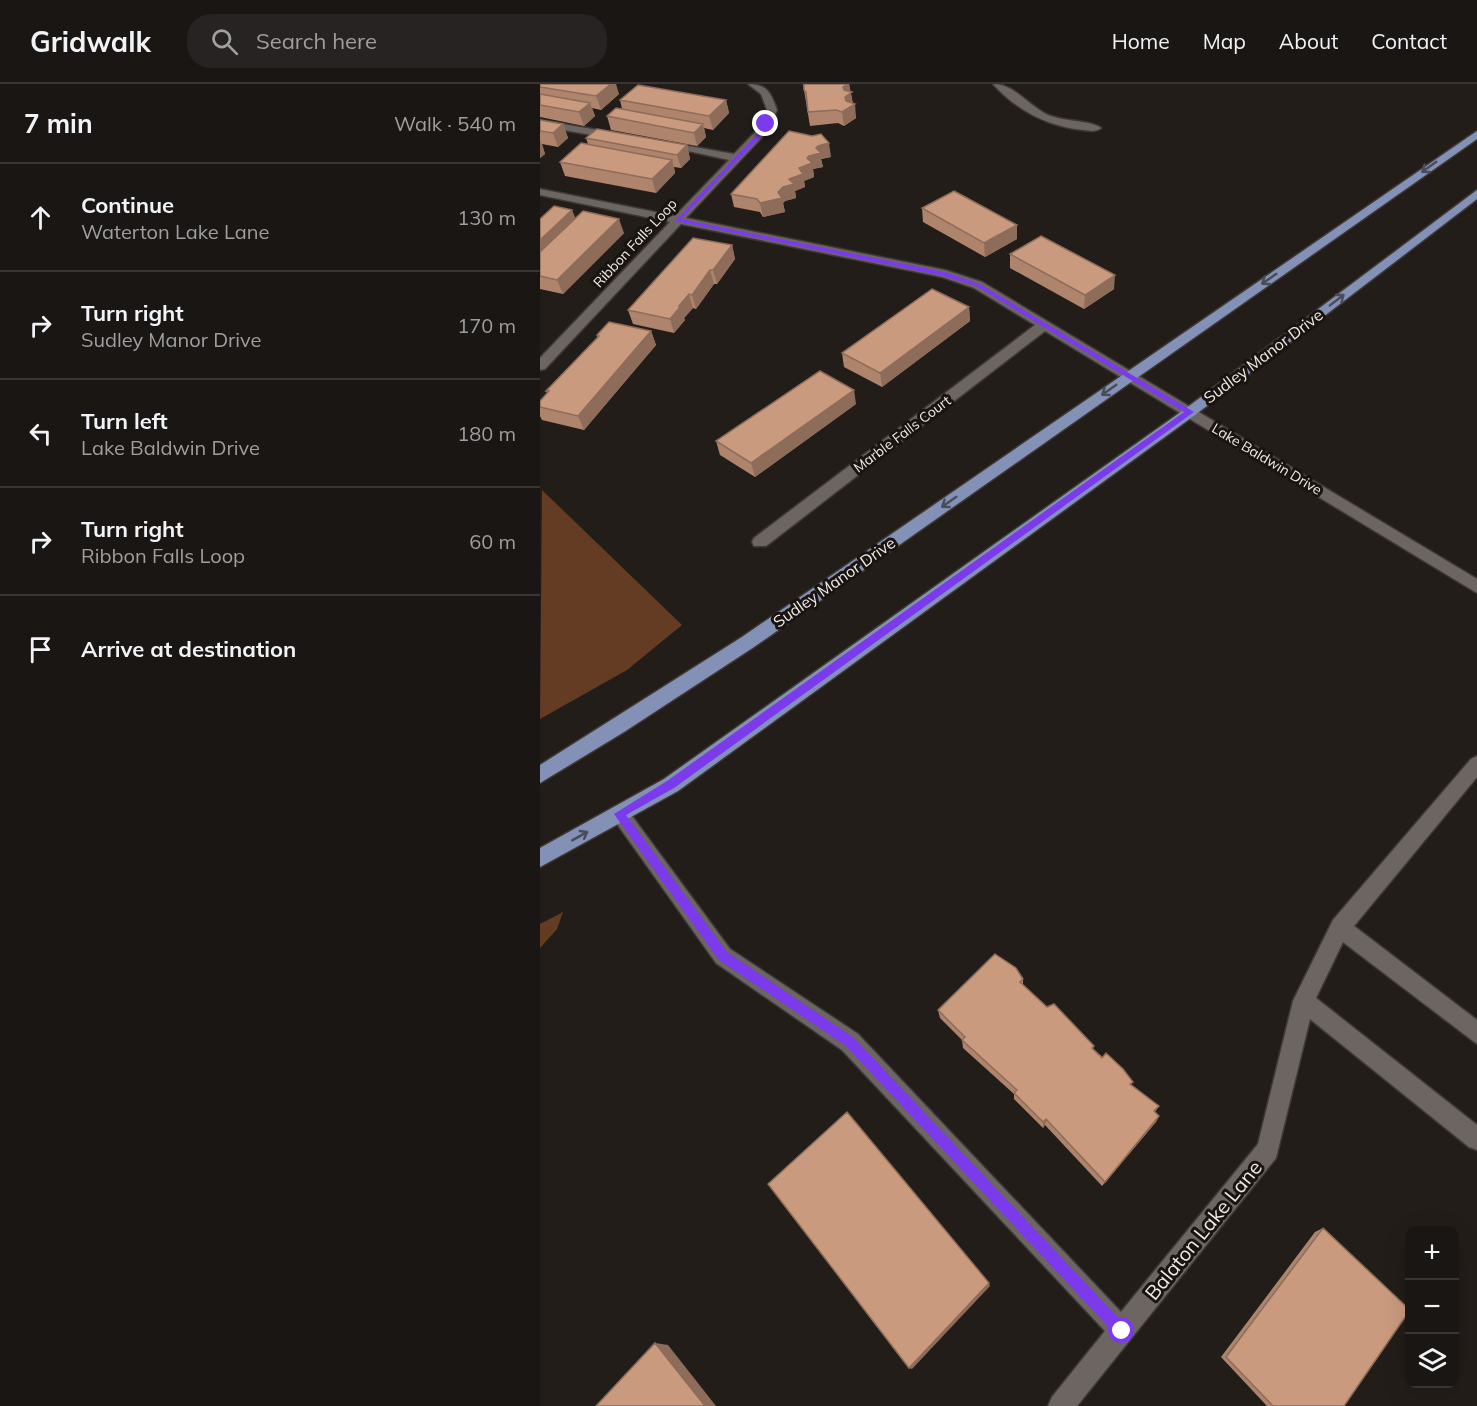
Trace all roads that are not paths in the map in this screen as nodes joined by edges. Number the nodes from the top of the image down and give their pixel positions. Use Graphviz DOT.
graph roads {
  1 [pos="753,84"];
  2 [pos="998,84"];
  3 [pos="540,123"];
  4 [pos="1096,128"];
  5 [pos="1477,134"];
  6 [pos="633,139"];
  7 [pos="656,143"];
  8 [pos="737,158"];
  9 [pos="540,192"];
  10 [pos="1477,193"];
  11 [pos="569,198"];
  12 [pos="555,210"];
  13 [pos="677,220"];
  14 [pos="1044,325"];
  15 [pos="540,366"];
  16 [pos="1131,376"];
  17 [pos="1190,412"];
  18 [pos="760,542"];
  19 [pos="1477,587"];
  20 [pos="1477,764"];
  21 [pos="540,775"];
  22 [pos="619,814"];
  23 [pos="540,858"];
  24 [pos="1340,927"];
  25 [pos="1304,1001"];
  26 [pos="1477,1033"];
  27 [pos="1477,1139"];
  28 [pos="1122,1331"];
  29 [pos="1061,1406"];
  1 -- 8 [label="street, Ribbon Falls Loop"];
  2 -- 4 [label="street"];
  3 -- 6 [label="street"];
  5 -- 16 [label="main road, Sudley Manor Drive, one-way"];
  7 -- 8 [label="street"];
  8 -- 13 [label="street, Ribbon Falls Loop"];
  9 -- 11 [label="street, Lake Baldwin Drive"];
  17 -- 10 [label="main road, Sudley Manor Drive, one-way"];
  11 -- 12 [label="street"];
  11 -- 13 [label="street, Lake Baldwin Drive"];
  13 -- 14 [label="street, Lake Baldwin Drive"];
  13 -- 15 [label="street, Ribbon Falls Loop"];
  14 -- 16 [label="street, Lake Baldwin Drive"];
  14 -- 18 [label="street, Marble Falls Court"];
  16 -- 17 [label="street, Lake Baldwin Drive"];
  16 -- 21 [label="main road, Sudley Manor Drive, one-way"];
  17 -- 19 [label="street, Lake Baldwin Drive"];
  17 -- 22 [label="main road, Sudley Manor Drive"];
  20 -- 24 [label="street, Balaton Lake Lane"];
  23 -- 22 [label="main road, Sudley Manor Drive, one-way"];
  22 -- 28 [label="street"];
  24 -- 25 [label="street, Balaton Lake Lane"];
  24 -- 26 [label="street"];
  25 -- 27 [label="street"];
  25 -- 28 [label="street, Balaton Lake Lane"];
  28 -- 29 [label="street, Balaton Lake Lane"];
}
